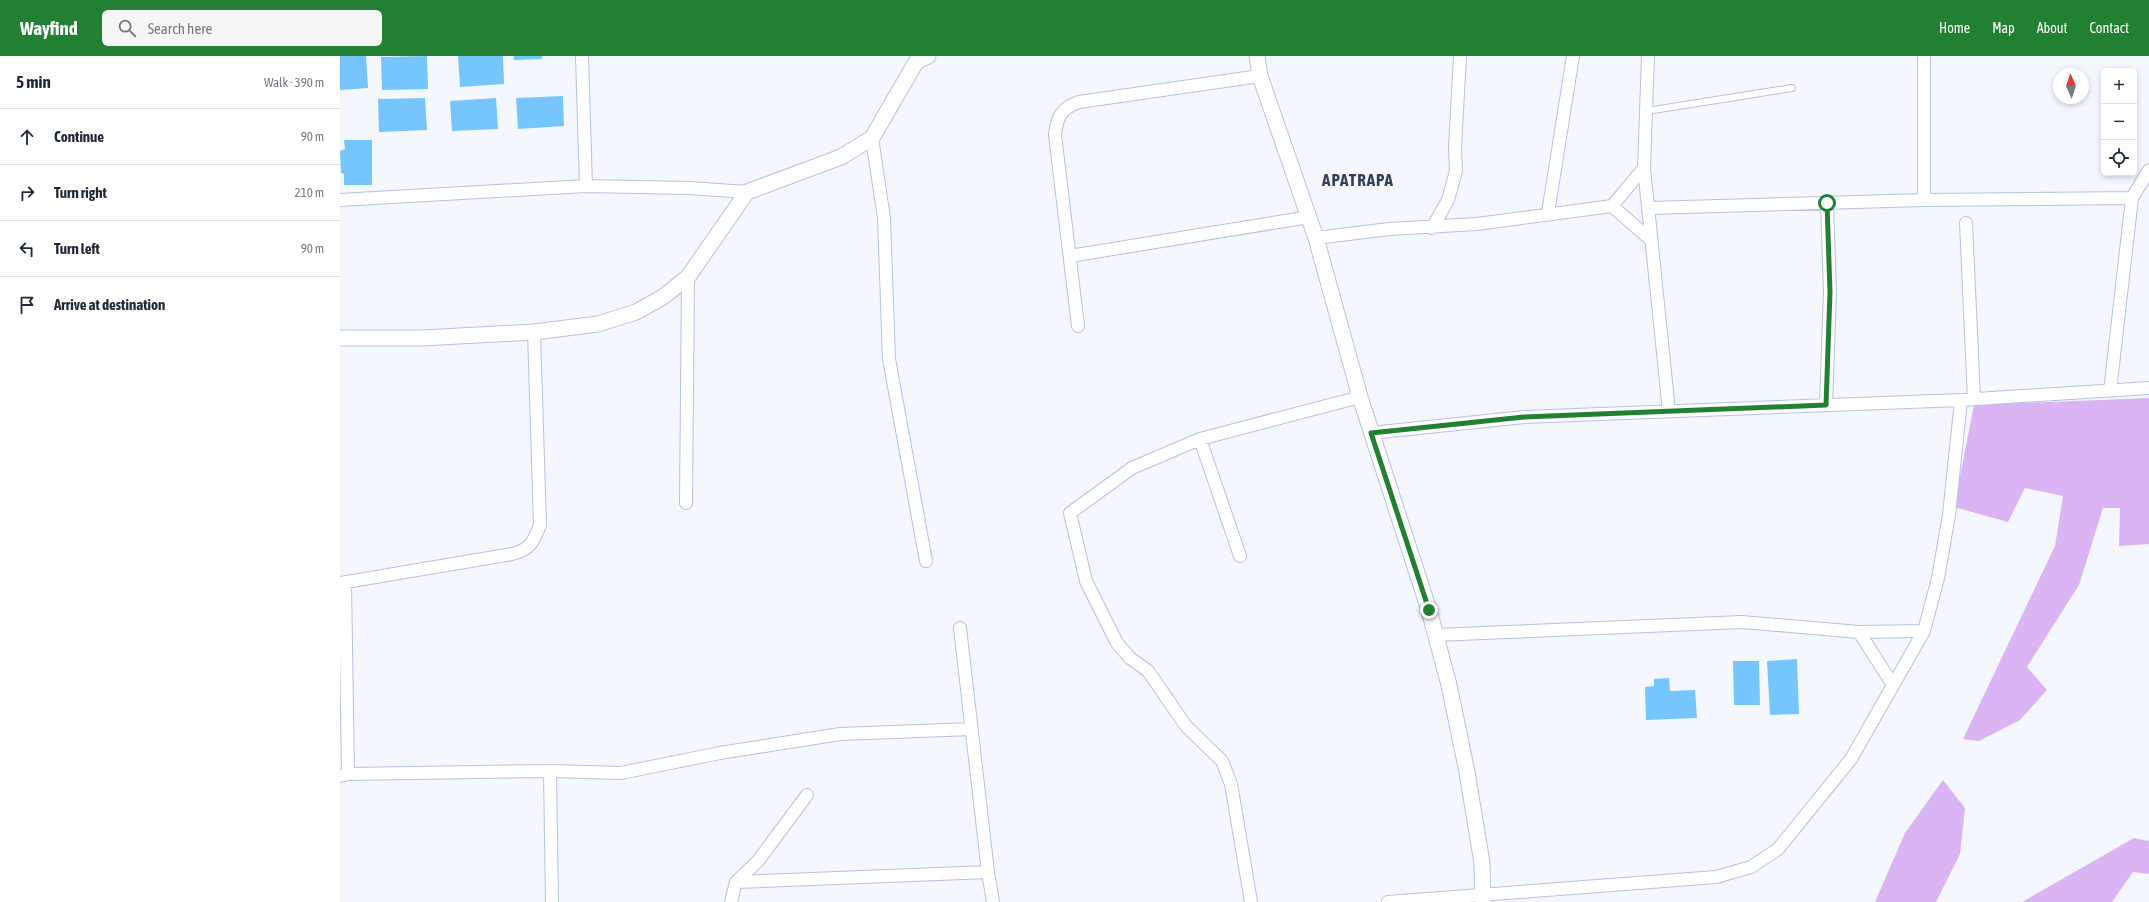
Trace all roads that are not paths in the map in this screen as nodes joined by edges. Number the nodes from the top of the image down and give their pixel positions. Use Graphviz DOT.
graph roads {
  1 [pos="582,56"];
  2 [pos="1257,56"];
  3 [pos="1460,56"];
  4 [pos="1573,56"];
  5 [pos="1648,56"];
  6 [pos="1924,56"];
  7 [pos="919,58"];
  8 [pos="1260,76"];
  9 [pos="1792,88"];
  10 [pos="1647,111"];
  11 [pos="872,138"];
  12 [pos="1644,168"];
  13 [pos="2149,170"];
  14 [pos="586,186"];
  15 [pos="747,192"];
  16 [pos="2132,198"];
  17 [pos="340,200"];
  18 [pos="1924,200"];
  19 [pos="1827,203"];
  20 [pos="1612,206"];
  21 [pos="1649,208"];
  22 [pos="1548,213"];
  23 [pos="1309,217"];
  24 [pos="1966,223"];
  25 [pos="1432,228"];
  26 [pos="1316,238"];
  27 [pos="1651,240"];
  28 [pos="1070,256"];
  29 [pos="688,277"];
  30 [pos="1078,326"];
  31 [pos="534,332"];
  32 [pos="340,338"];
  33 [pos="2149,388"];
  34 [pos="2110,391"];
  35 [pos="1360,398"];
  36 [pos="1974,399"];
  37 [pos="1961,400"];
  38 [pos="1826,405"];
  39 [pos="1669,411"];
  40 [pos="1371,433"];
  41 [pos="1200,439"];
  42 [pos="686,503"];
  43 [pos="1240,556"];
  44 [pos="926,561"];
  45 [pos="342,583"];
  46 [pos="960,628"];
  47 [pos="1924,631"];
  48 [pos="1859,632"];
  49 [pos="1435,635"];
  50 [pos="1893,685"];
  51 [pos="972,729"];
  52 [pos="550,771"];
  53 [pos="344,775"];
  54 [pos="807,794"];
  55 [pos="988,872"];
  56 [pos="736,882"];
  57 [pos="1483,898"];
  58 [pos="552,902"];
  59 [pos="731,902"];
  60 [pos="993,902"];
  61 [pos="1251,902"];
  62 [pos="1388,902"];
  1 -- 14 [label="street"];
  2 -- 8 [label="street"];
  3 -- 25 [label="street"];
  4 -- 22 [label="street"];
  5 -- 10 [label="street"];
  6 -- 18 [label="street"];
  7 -- 11 [label="street"];
  8 -- 23 [label="street"];
  8 -- 28 [label="street"];
  9 -- 10 [label="lane"];
  10 -- 12 [label="street"];
  11 -- 15 [label="street"];
  11 -- 44 [label="street"];
  12 -- 20 [label="street"];
  12 -- 21 [label="street"];
  13 -- 16 [label="street"];
  14 -- 15 [label="street"];
  14 -- 17 [label="street"];
  15 -- 29 [label="street"];
  16 -- 18 [label="street"];
  16 -- 34 [label="street"];
  18 -- 19 [label="street"];
  19 -- 21 [label="street"];
  19 -- 38 [label="street"];
  20 -- 22 [label="street"];
  20 -- 27 [label="street"];
  21 -- 27 [label="street"];
  22 -- 25 [label="street"];
  23 -- 26 [label="street"];
  23 -- 28 [label="street"];
  24 -- 36 [label="street"];
  25 -- 26 [label="street"];
  26 -- 35 [label="street"];
  27 -- 39 [label="street"];
  28 -- 30 [label="street"];
  29 -- 31 [label="street"];
  29 -- 42 [label="street"];
  31 -- 32 [label="street"];
  31 -- 45 [label="street"];
  33 -- 34 [label="street"];
  34 -- 36 [label="street"];
  35 -- 40 [label="street"];
  35 -- 41 [label="street"];
  36 -- 37 [label="street"];
  37 -- 38 [label="street"];
  37 -- 47 [label="street"];
  38 -- 39 [label="street"];
  39 -- 40 [label="street"];
  40 -- 49 [label="street"];
  41 -- 43 [label="street"];
  41 -- 61 [label="street"];
  45 -- 53 [label="street"];
  46 -- 51 [label="street"];
  47 -- 48 [label="street"];
  47 -- 50 [label="street"];
  48 -- 49 [label="street"];
  48 -- 50 [label="street"];
  49 -- 57 [label="street"];
  50 -- 57 [label="street"];
  51 -- 52 [label="street"];
  51 -- 55 [label="street"];
  52 -- 53 [label="street"];
  52 -- 58 [label="street"];
  54 -- 56 [label="street"];
  55 -- 56 [label="street"];
  55 -- 60 [label="street"];
  56 -- 59 [label="street"];
  57 -- 62 [label="street"];
}
